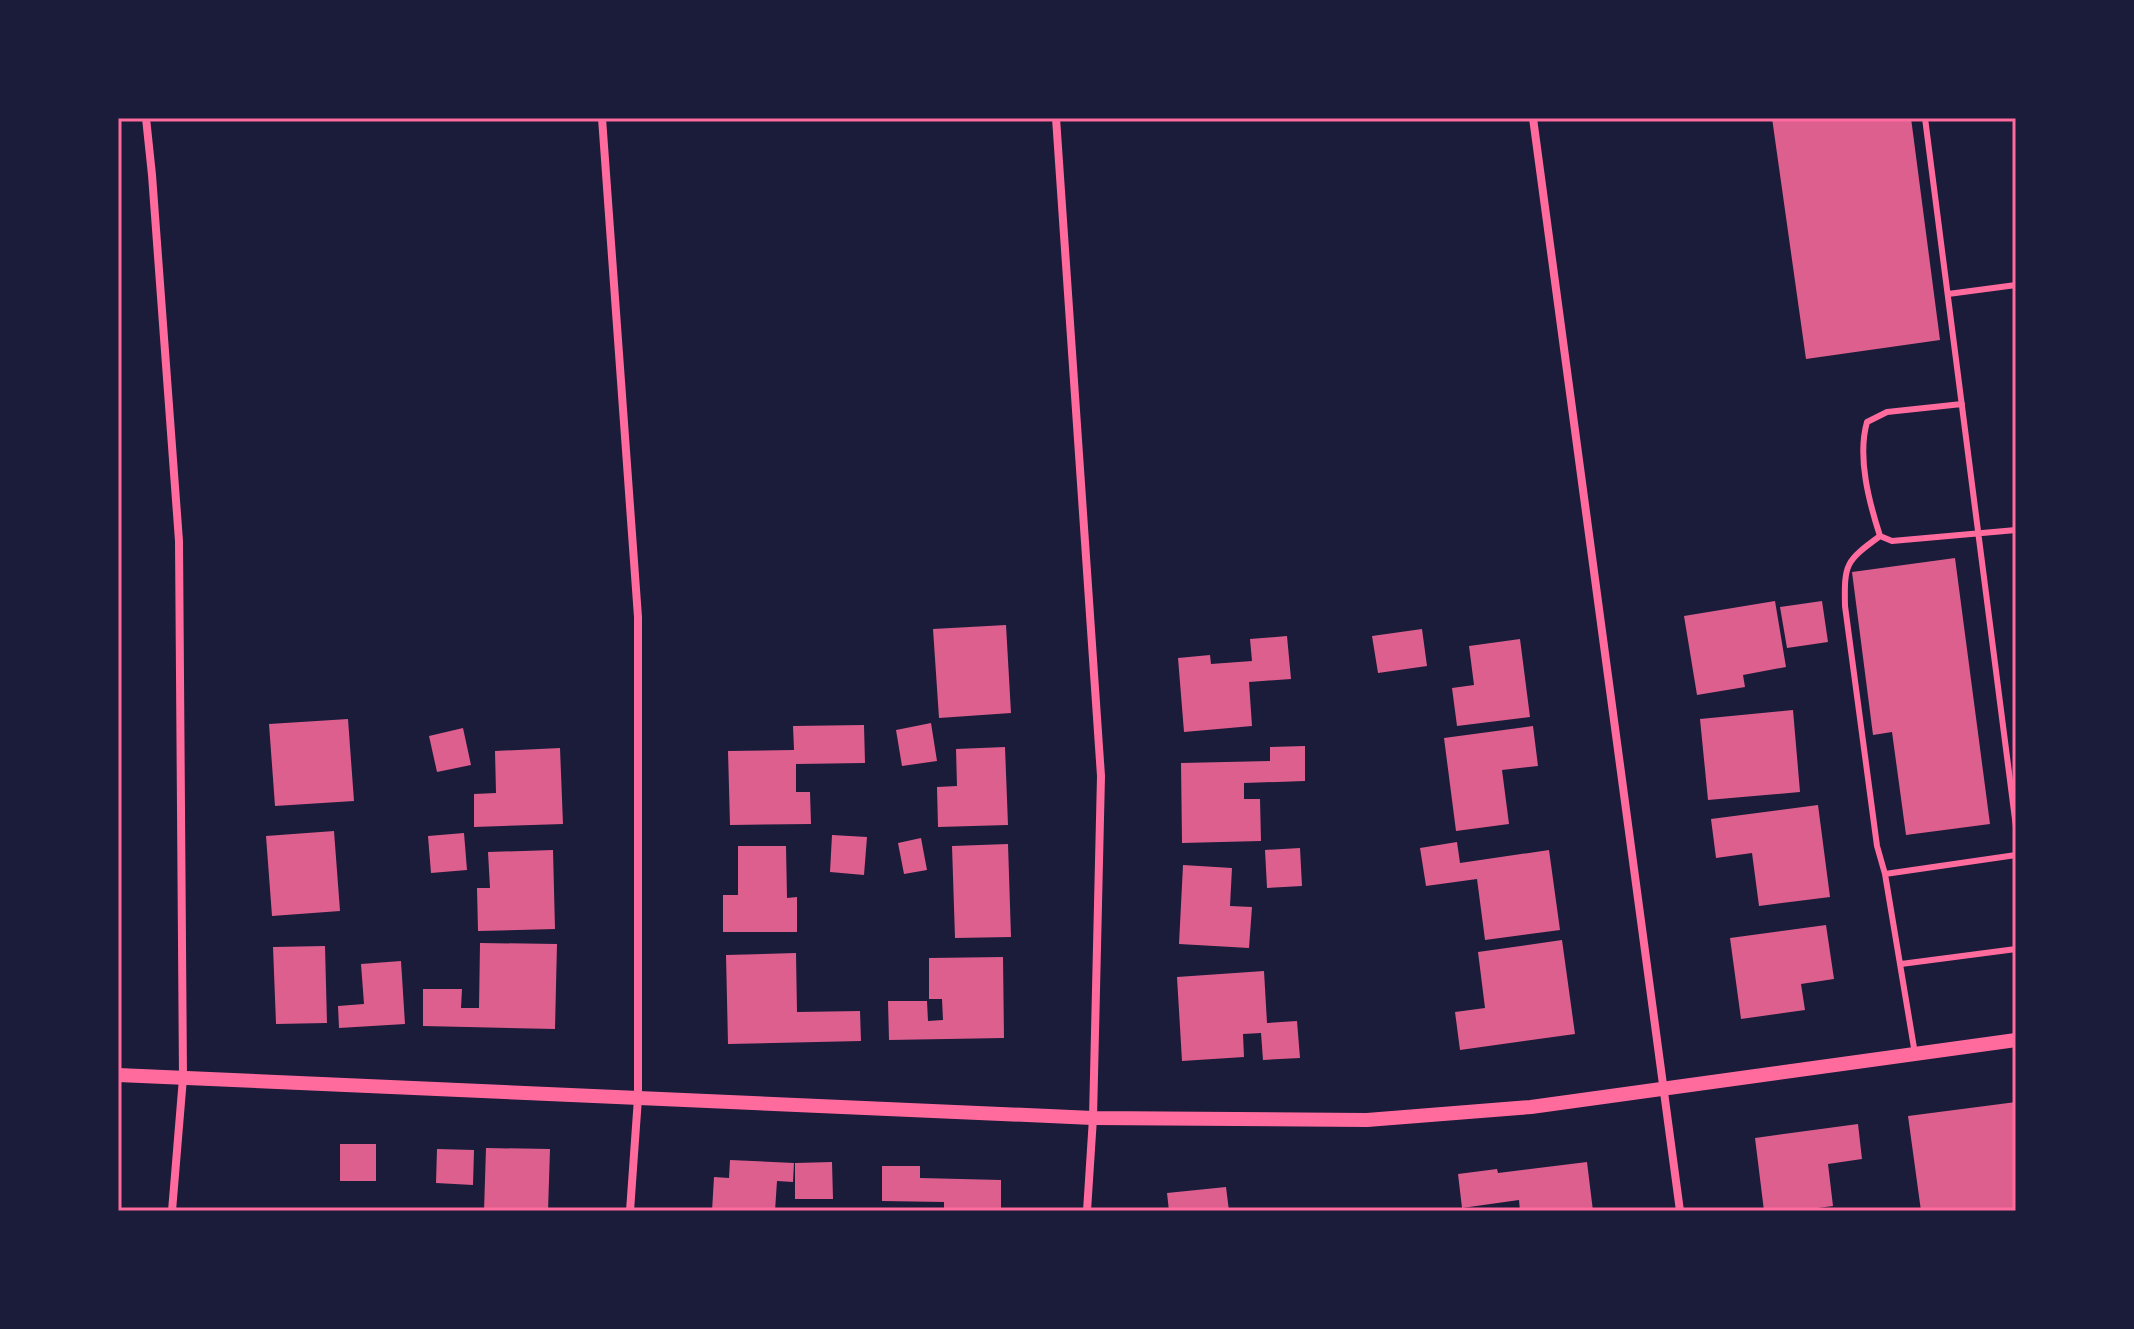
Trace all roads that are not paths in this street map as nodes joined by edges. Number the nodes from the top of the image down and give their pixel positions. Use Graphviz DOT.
graph roads {
  1 [pos="146,118"];
  2 [pos="602,118"];
  3 [pos="1056,118"];
  4 [pos="1533,118"];
  5 [pos="1925,118"];
  6 [pos="2016,285"];
  7 [pos="1948,294"];
  8 [pos="1962,404"];
  9 [pos="2016,530"];
  10 [pos="1979,533"];
  11 [pos="1880,536"];
  12 [pos="2016,827"];
  13 [pos="2016,855"];
  14 [pos="1885,874"];
  15 [pos="2016,949"];
  16 [pos="1901,964"];
  17 [pos="2016,1040"];
  18 [pos="1915,1054"];
  19 [pos="118,1075"];
  20 [pos="183,1078"];
  21 [pos="1664,1088"];
  22 [pos="638,1098"];
  23 [pos="1093,1118"];
  24 [pos="172,1211"];
  25 [pos="630,1211"];
  26 [pos="1087,1211"];
  27 [pos="1680,1211"];
  1 -- 20 [label="street"];
  2 -- 22 [label="street"];
  3 -- 23 [label="street"];
  4 -- 21 [label="street"];
  5 -- 7 [label="lane"];
  6 -- 7 [label="lane"];
  7 -- 8 [label="lane"];
  8 -- 10 [label="lane"];
  8 -- 11 [label="lane"];
  9 -- 10 [label="lane"];
  10 -- 11 [label="lane"];
  10 -- 12 [label="lane"];
  11 -- 14 [label="lane"];
  13 -- 14 [label="lane"];
  14 -- 16 [label="lane"];
  15 -- 16 [label="lane"];
  16 -- 18 [label="lane"];
  17 -- 18 [label="street"];
  18 -- 21 [label="street"];
  19 -- 20 [label="street"];
  20 -- 22 [label="street"];
  20 -- 24 [label="street"];
  21 -- 23 [label="street"];
  21 -- 27 [label="street"];
  22 -- 23 [label="street"];
  22 -- 25 [label="street"];
  23 -- 26 [label="street"];
}
